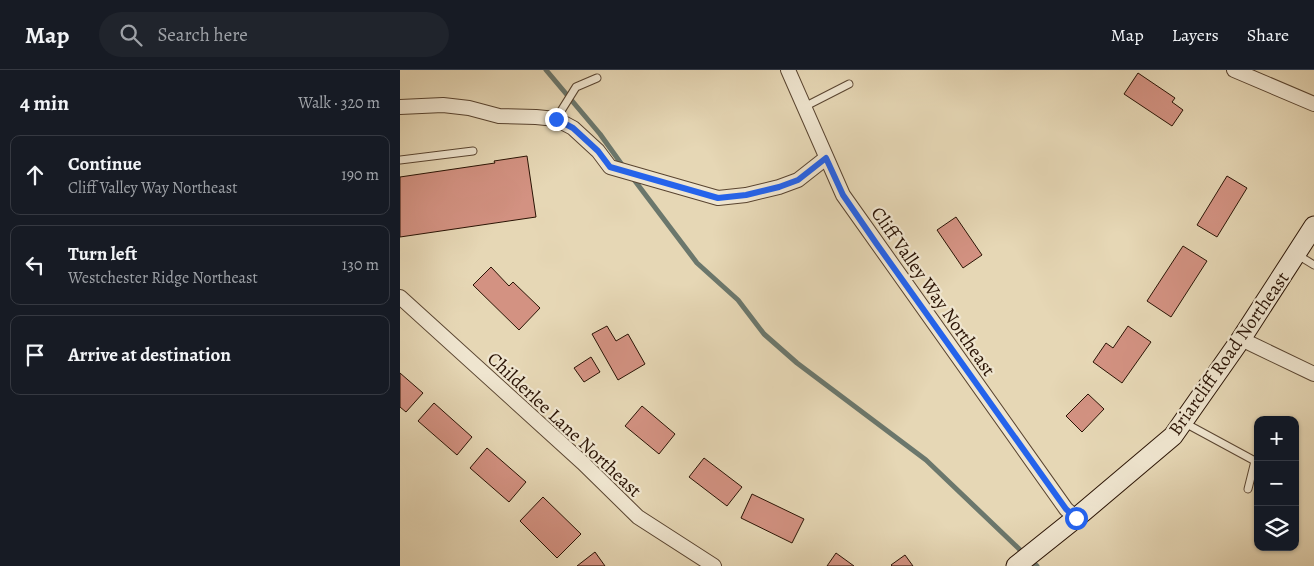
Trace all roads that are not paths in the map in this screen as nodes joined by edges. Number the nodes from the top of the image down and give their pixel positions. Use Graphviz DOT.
graph roads {
  1 [pos="788,70"];
  2 [pos="1234,70"];
  3 [pos="597,78"];
  4 [pos="849,84"];
  5 [pos="1314,104"];
  6 [pos="400,107"];
  7 [pos="804,107"];
  8 [pos="556,119"];
  9 [pos="473,151"];
  10 [pos="826,158"];
  11 [pos="400,160"];
  12 [pos="1314,226"];
  13 [pos="1296,254"];
  14 [pos="1314,266"];
  15 [pos="400,297"];
  16 [pos="1241,338"];
  17 [pos="1314,374"];
  18 [pos="1183,422"];
  19 [pos="1248,489"];
  20 [pos="1076,518"];
  21 [pos="714,566"];
  22 [pos="1016,566"];
  1 -- 7 [label="street, Cliff Valley Way Northeast"];
  2 -- 5 [label="street"];
  3 -- 8 [label="lane"];
  4 -- 7 [label="lane"];
  6 -- 8 [label="street"];
  7 -- 10 [label="street, Cliff Valley Way Northeast"];
  8 -- 10 [label="street"];
  9 -- 11 [label="lane"];
  10 -- 20 [label="street, Cliff Valley Way Northeast"];
  12 -- 13 [label="main road, Briarcliff Road Northeast"];
  13 -- 14 [label="lane"];
  13 -- 16 [label="main road, Briarcliff Road Northeast"];
  15 -- 21 [label="street, Childerlee Lane Northeast"];
  16 -- 17 [label="street"];
  16 -- 18 [label="main road, Briarcliff Road Northeast"];
  18 -- 19 [label="lane"];
  18 -- 20 [label="main road, Briarcliff Road Northeast"];
  20 -- 22 [label="main road, Briarcliff Road Northeast"];
}
